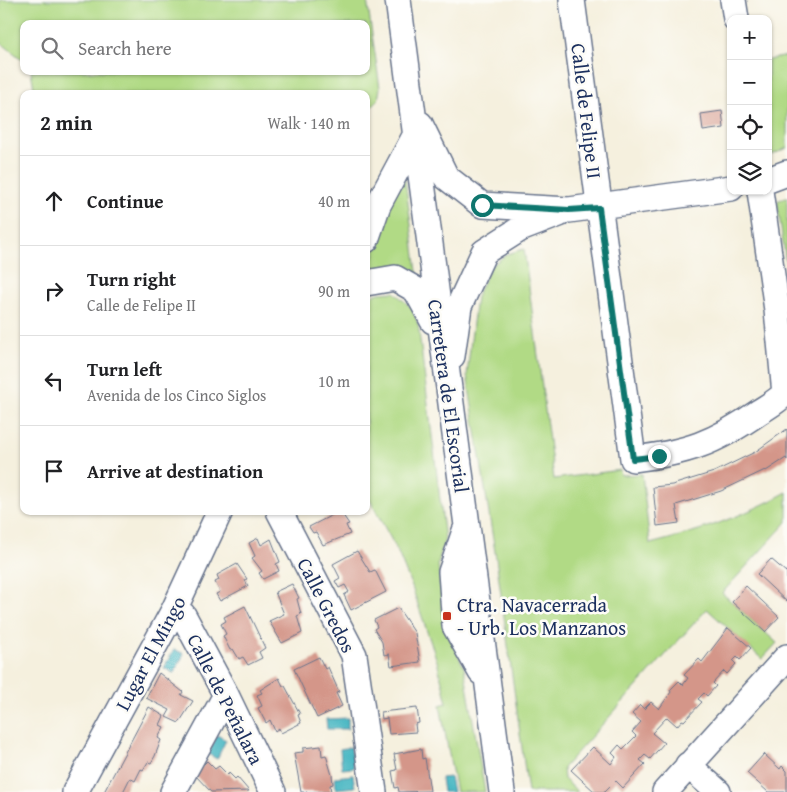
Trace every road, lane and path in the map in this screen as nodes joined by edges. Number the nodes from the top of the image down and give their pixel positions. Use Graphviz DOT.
graph roads {
  1 [pos="398,0"];
  2 [pos="572,0"];
  3 [pos="733,0"];
  4 [pos="735,15"];
  5 [pos="411,106"];
  6 [pos="415,136"];
  7 [pos="787,173"];
  8 [pos="772,179"];
  9 [pos="727,189"];
  10 [pos="761,195"];
  11 [pos="599,208"];
  12 [pos="569,210"];
  13 [pos="370,228"];
  14 [pos="370,282"];
  15 [pos="782,315"];
  16 [pos="440,334"];
  17 [pos="449,384"];
  18 [pos="786,393"];
  19 [pos="218,515"];
  20 [pos="281,515"];
  21 [pos="174,610"];
  22 [pos="787,657"];
  23 [pos="226,695"];
  24 [pos="688,766"];
  25 [pos="75,792"];
  26 [pos="173,792"];
  27 [pos="273,792"];
  28 [pos="374,792"];
  29 [pos="502,792"];
  30 [pos="664,792"];
  31 [pos="718,792"];
  1 -- 5 [label="street, Carretera de El Escorial"];
  2 -- 11 [label="street, Calle de Felipe II"];
  3 -- 4 [label="street"];
  5 -- 6 [label="street, Carretera de El Escorial"];
  5 -- 12 [label="street"];
  6 -- 13 [label="street"];
  6 -- 16 [label="street, Carretera de El Escorial"];
  7 -- 8 [label="street"];
  9 -- 11 [label="street"];
  10 -- 15 [label="street"];
  11 -- 12 [label="street"];
  11 -- 18 [label="street, Calle de Felipe II"];
  12 -- 17 [label="street"];
  14 -- 16 [label="street"];
  15 -- 18 [label="street"];
  16 -- 17 [label="street, Carretera de El Escorial"];
  17 -- 29 [label="street, Carretera de El Escorial"];
  19 -- 21 [label="street, Lugar El Mingo"];
  20 -- 28 [label="street, Calle Gredos"];
  21 -- 23 [label="street, Calle de Peñalara"];
  21 -- 25 [label="street, Lugar El Mingo"];
  22 -- 24 [label="street"];
  23 -- 26 [label="street"];
  23 -- 27 [label="street, Calle de Peñalara"];
  24 -- 30 [label="street"];
  24 -- 31 [label="street"];
}
